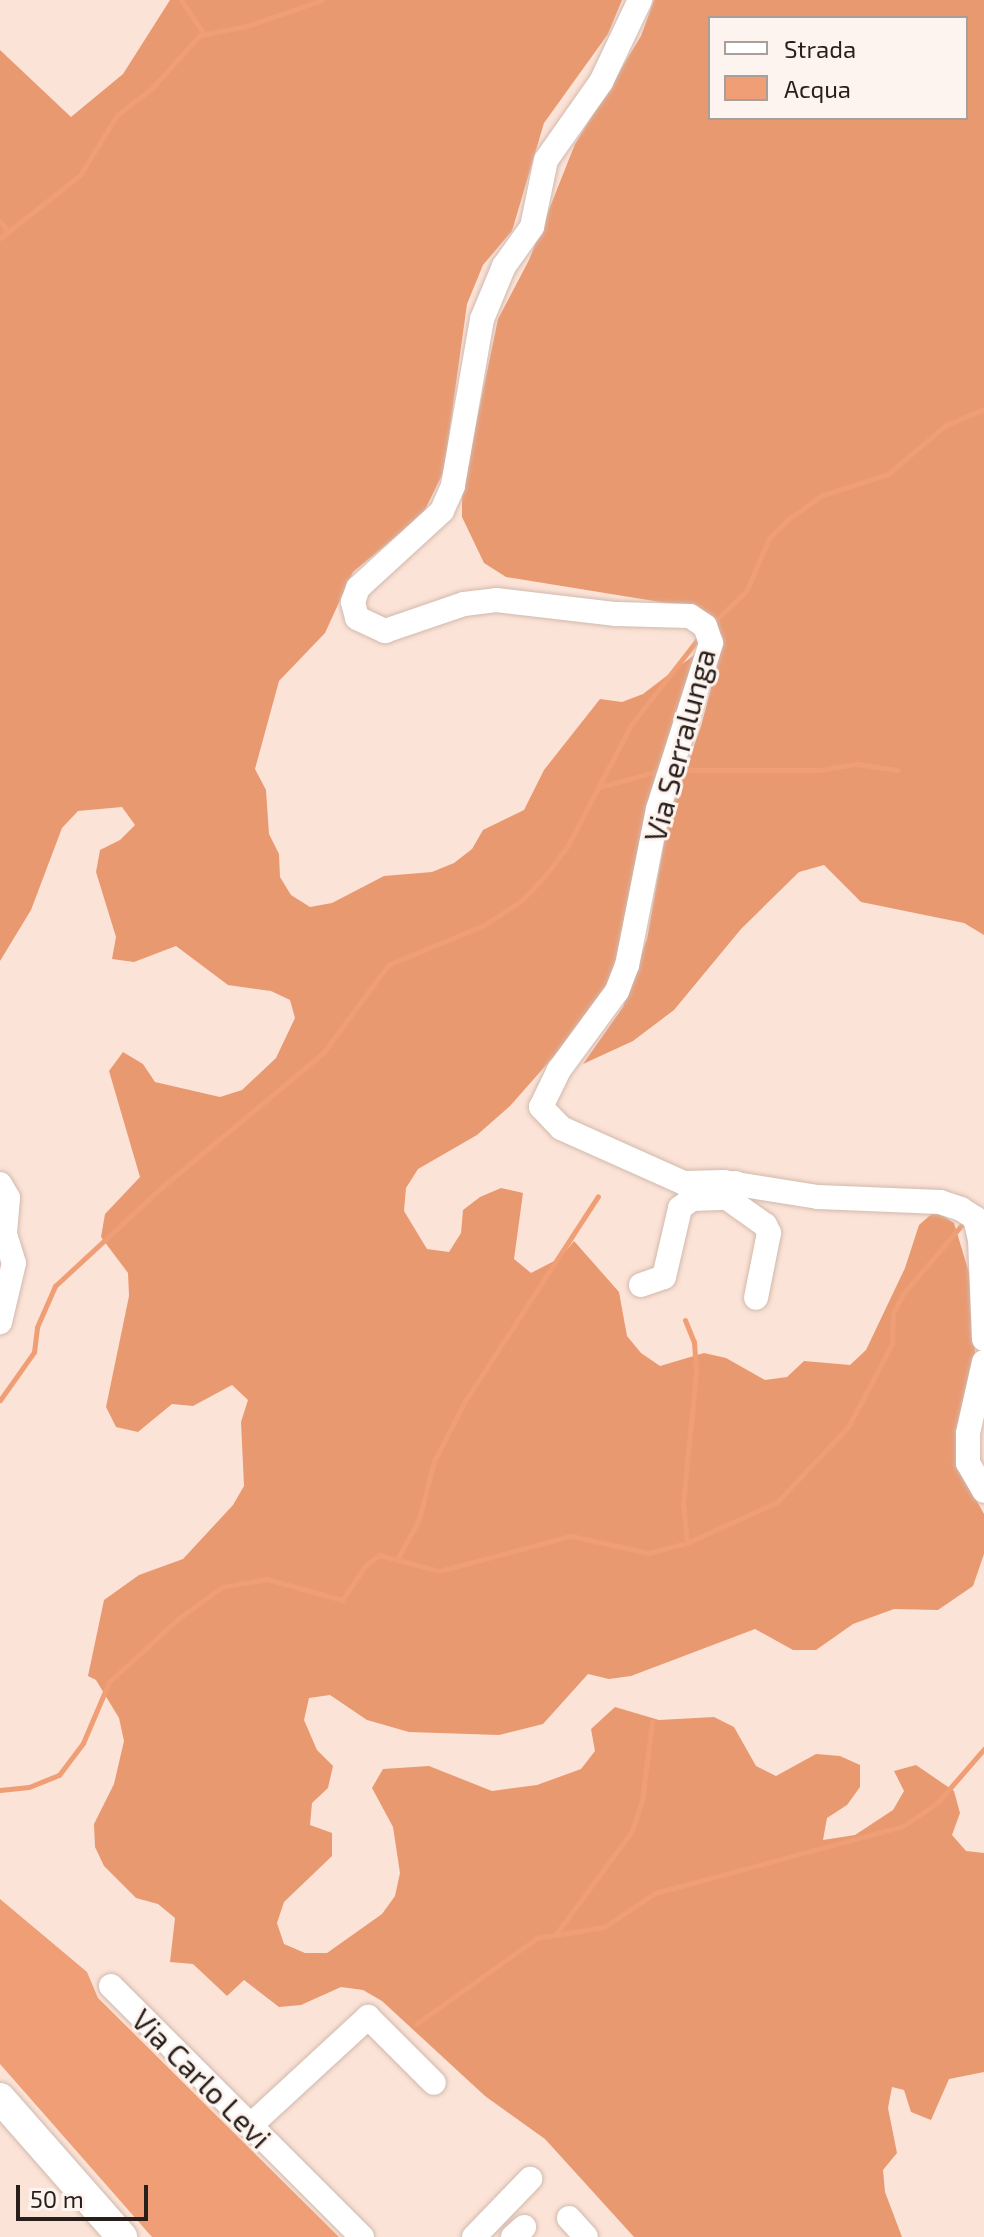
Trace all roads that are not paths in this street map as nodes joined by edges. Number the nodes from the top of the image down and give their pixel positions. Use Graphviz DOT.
graph roads {
  1 [pos="640,0"];
  2 [pos="0,1184"];
  3 [pos="732,1191"];
  4 [pos="641,1285"];
  5 [pos="756,1298"];
  6 [pos="0,1322"];
  7 [pos="984,1339"];
  8 [pos="984,1362"];
  9 [pos="984,1491"];
  10 [pos="111,1986"];
  11 [pos="434,2083"];
  12 [pos="0,2098"];
  13 [pos="250,2126"];
  14 [pos="530,2179"];
  15 [pos="569,2218"];
  16 [pos="122,2237"];
  17 [pos="362,2237"];
  18 [pos="474,2237"];
  19 [pos="586,2237"];
  1 -- 3 [label="street, Via Serralunga"];
  2 -- 6 [label="street"];
  3 -- 4 [label="street, Via Serralunga"];
  3 -- 5 [label="street"];
  3 -- 7 [label="street, Via Serralunga"];
  8 -- 9 [label="street"];
  10 -- 13 [label="street, Via Carlo Levi"];
  11 -- 13 [label="street"];
  12 -- 16 [label="main road"];
  13 -- 17 [label="street, Via Carlo Levi"];
  14 -- 18 [label="street"];
  15 -- 19 [label="street"];
}
